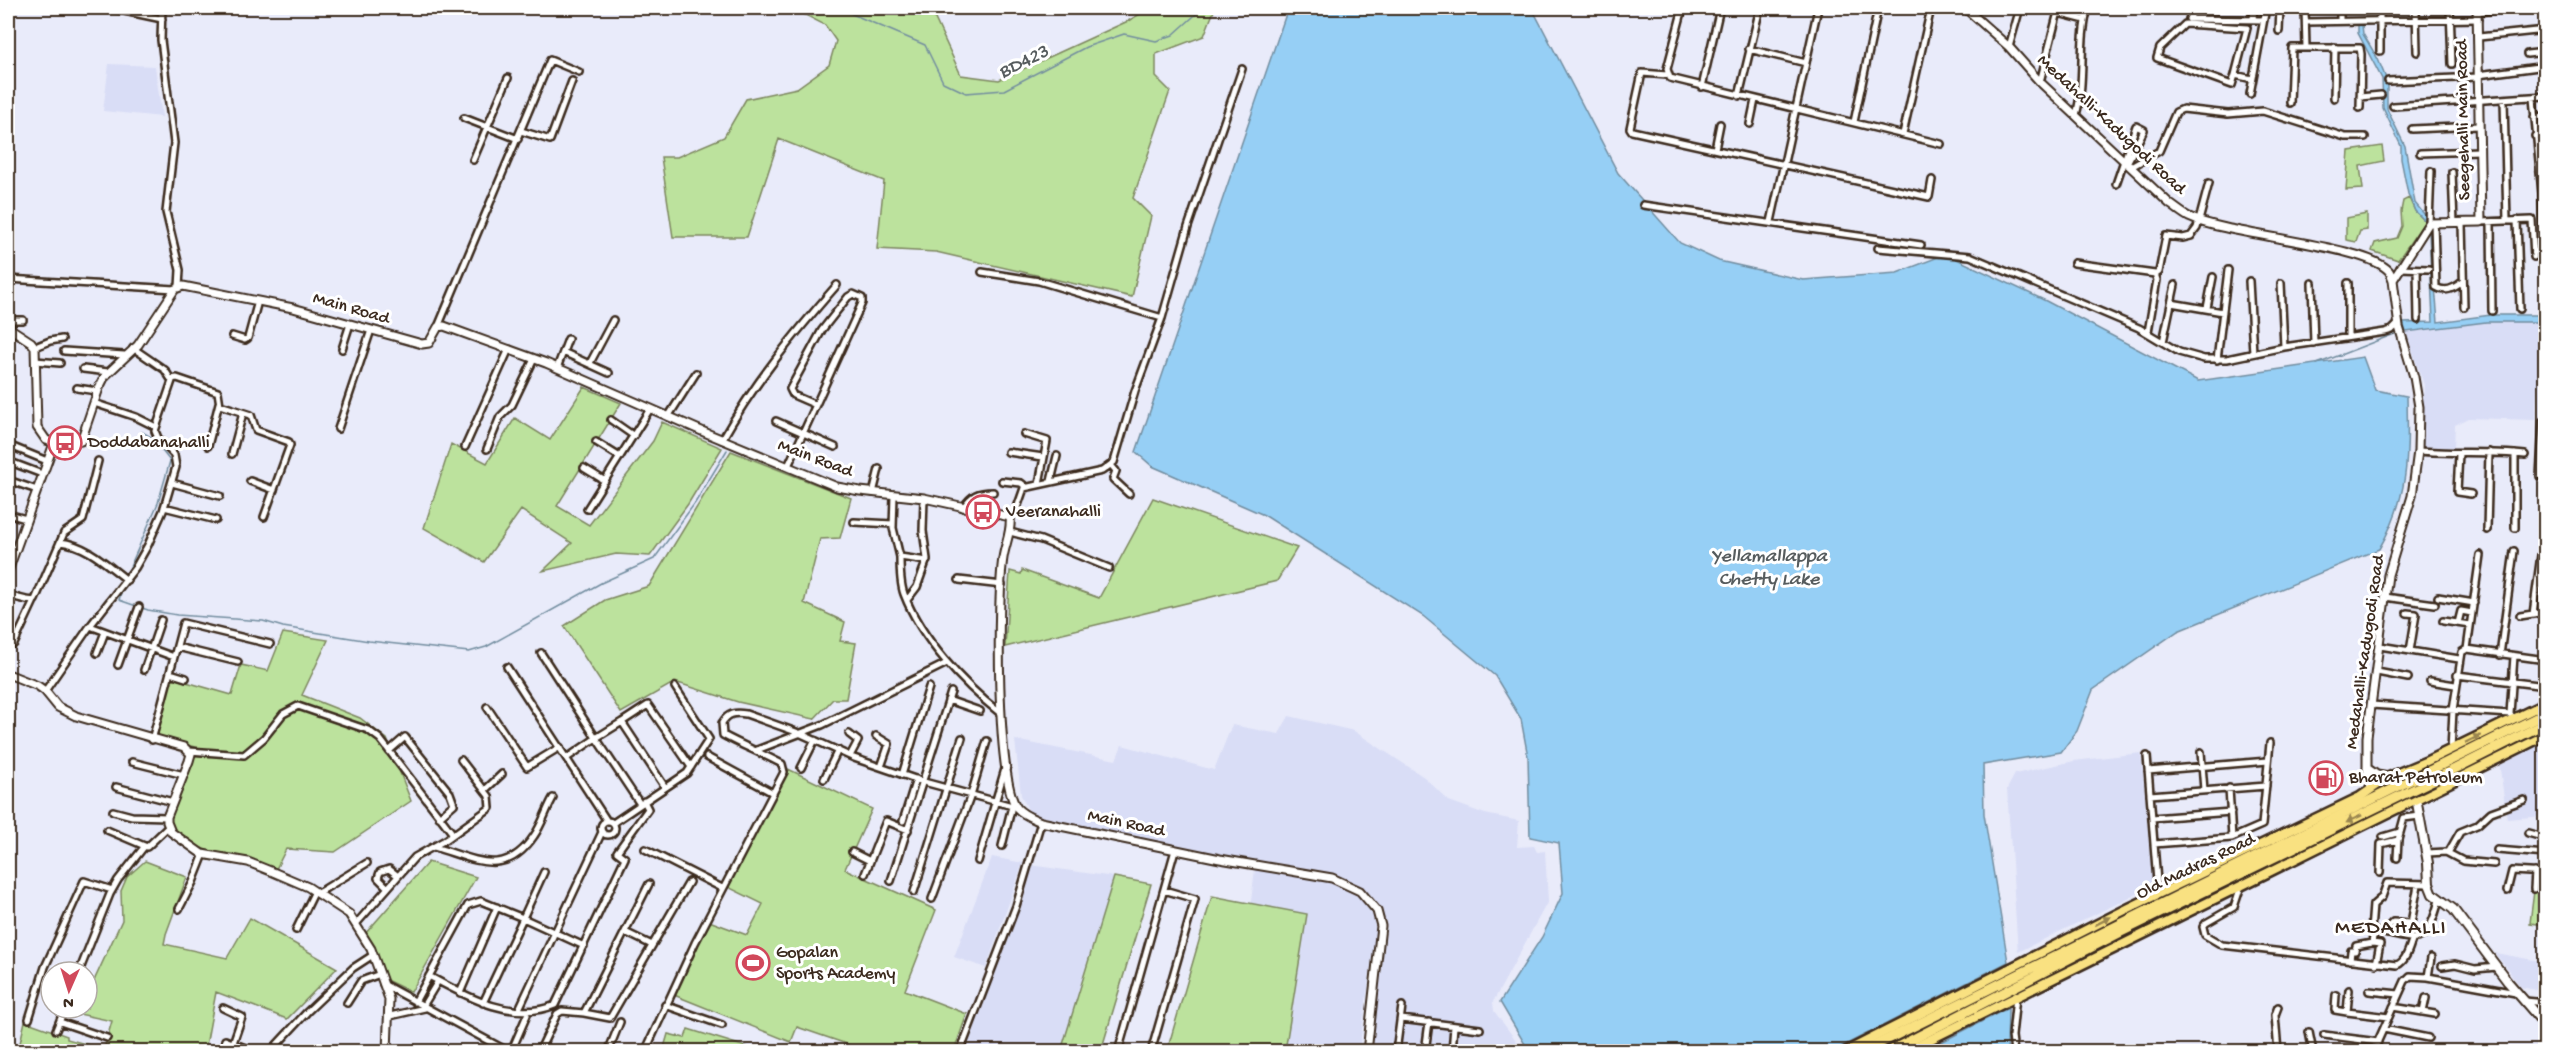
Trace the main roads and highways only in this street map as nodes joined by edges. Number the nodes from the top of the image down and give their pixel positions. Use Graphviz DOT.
graph roads {
  1 [pos="2546,703"];
  2 [pos="2546,713"];
  3 [pos="2546,723"];
  4 [pos="2546,735"];
  5 [pos="2420,764"];
  6 [pos="2404,771"];
  7 [pos="2432,790"];
  8 [pos="2417,798"];
  9 [pos="1965,995"];
  10 [pos="2546,1026"];
  11 [pos="1845,1052"];
  12 [pos="1862,1052"];
  13 [pos="1888,1052"];
  14 [pos="1905,1052"];
  5 -- 1 [label="main road, one-way"];
  2 -- 9 [label="highway, Old Madras Road, bridge"];
  3 -- 13 [label="highway, Old Madras Road, one-way, bridge"];
  4 -- 7 [label="main road"];
  5 -- 6 [label="main road"];
  5 -- 7 [label="main road"];
  6 -- 8 [label="main road"];
  9 -- 6 [label="main road, one-way"];
  7 -- 8 [label="main road"];
  8 -- 10 [label="main road"];
  8 -- 14 [label="main road"];
  9 -- 11 [label="main road"];
  9 -- 12 [label="highway, Old Madras Road"];
}
